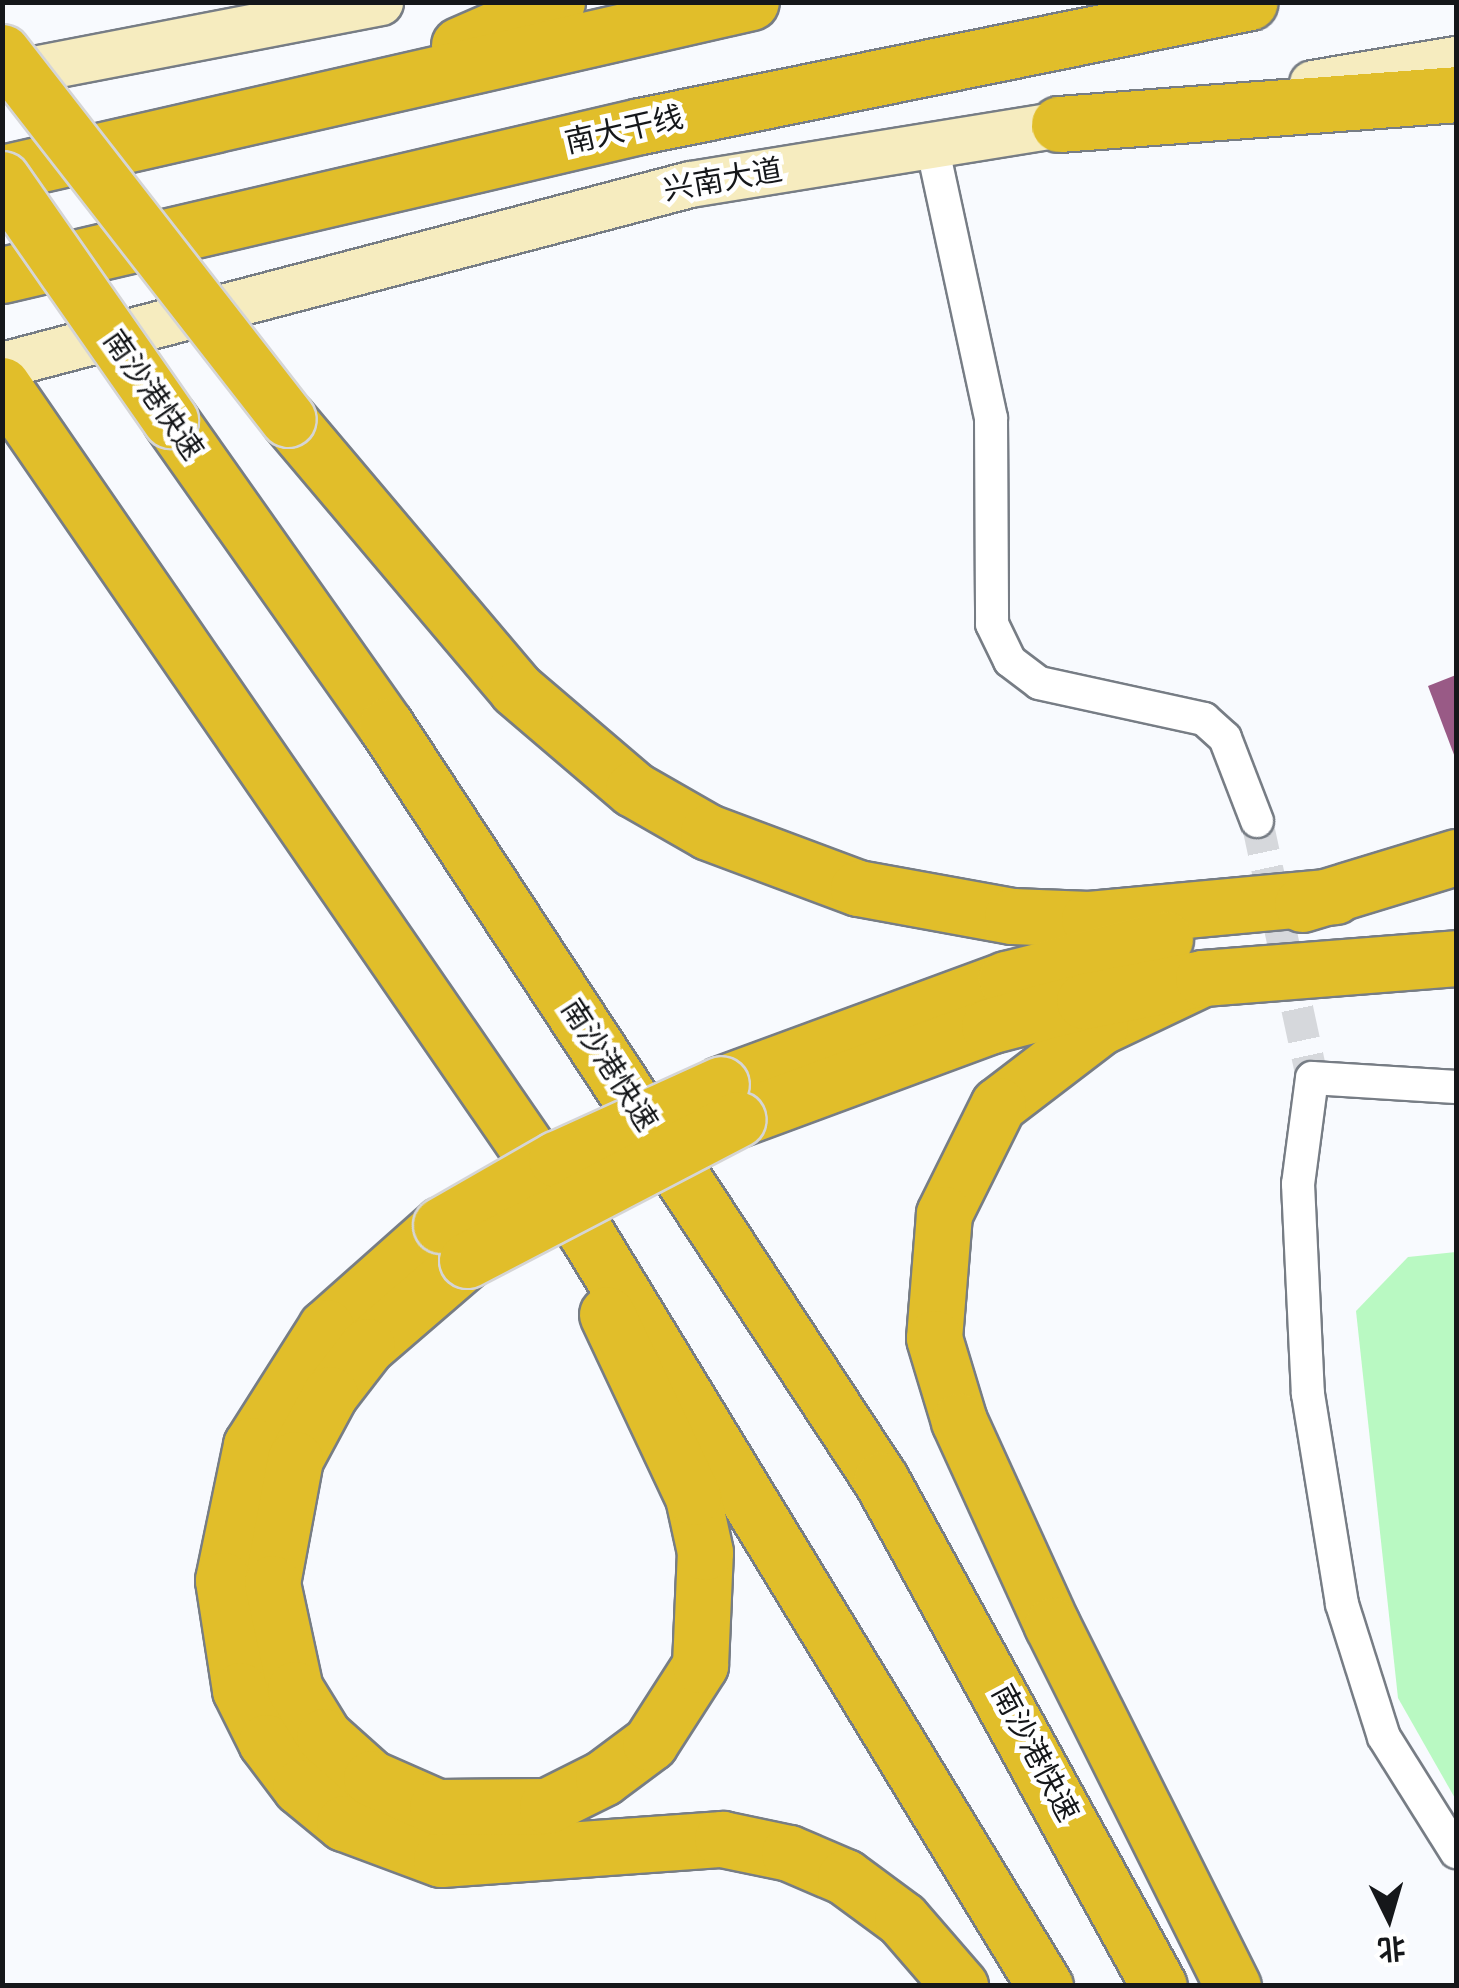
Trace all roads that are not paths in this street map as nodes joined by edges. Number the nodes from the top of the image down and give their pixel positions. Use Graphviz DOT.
graph roads {
  1 [pos="557,2"];
  2 [pos="752,2"];
  3 [pos="1250,2"];
  4 [pos="378,3"];
  5 [pos="2,52"];
  6 [pos="1456,59"];
  7 [pos="2,75"];
  8 [pos="1456,94"];
  9 [pos="338,98"];
  10 [pos="1059,124"];
  11 [pos="932,144"];
  12 [pos="2,176"];
  13 [pos="2,276"];
  14 [pos="2,366"];
  15 [pos="2,385"];
  16 [pos="1257,821"];
  17 [pos="1456,857"];
  18 [pos="1335,896"];
  19 [pos="1456,958"];
  20 [pos="1203,978"];
  21 [pos="1456,1087"];
  22 [pos="730,1102"];
  23 [pos="586,1233"];
  24 [pos="454,1243"];
  25 [pos="1456,1852"];
  26 [pos="960,1986"];
  27 [pos="1046,1986"];
  28 [pos="1159,1986"];
  29 [pos="1234,1986"];
  1 -- 9 [label="highway"];
  2 -- 9 [label="highway"];
  3 -- 13 [label="highway, 南大干线"];
  4 -- 7 [label="main road"];
  5 -- 18 [label="highway, bridge"];
  6 -- 10 [label="main road, 兴南大道"];
  8 -- 10 [label="highway"];
  9 -- 12 [label="highway"];
  10 -- 11 [label="main road, 兴南大道"];
  11 -- 14 [label="main road, 兴南大道"];
  11 -- 16 [label="street"];
  12 -- 28 [label="highway, 南沙港快速, bridge"];
  15 -- 23 [label="highway"];
  17 -- 18 [label="highway"];
  18 -- 22 [label="highway"];
  19 -- 20 [label="highway"];
  20 -- 22 [label="highway"];
  20 -- 29 [label="highway"];
  21 -- 25 [label="street"];
  22 -- 24 [label="highway, bridge"];
  23 -- 24 [label="highway"];
  23 -- 27 [label="highway"];
  24 -- 26 [label="highway"];
}
